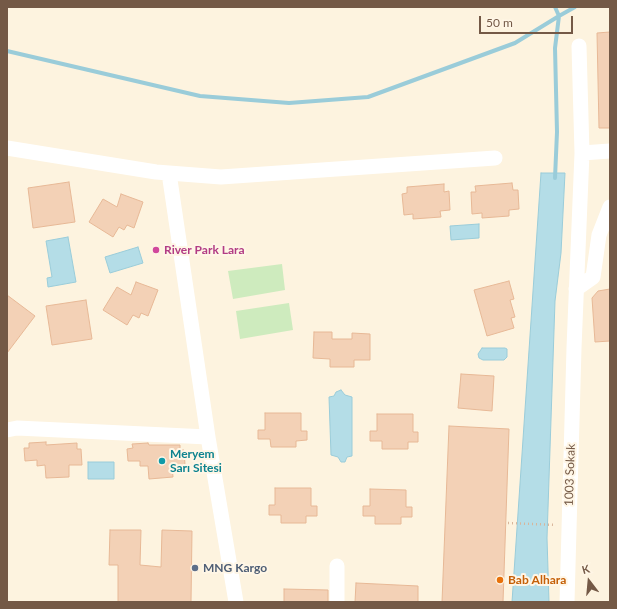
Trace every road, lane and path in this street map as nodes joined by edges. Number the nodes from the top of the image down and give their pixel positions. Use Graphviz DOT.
graph roads {
  1 [pos="579,46"];
  2 [pos="7,148"];
  3 [pos="610,151"];
  4 [pos="582,152"];
  5 [pos="496,158"];
  6 [pos="169,173"];
  7 [pos="610,207"];
  8 [pos="576,289"];
  9 [pos="7,430"];
  10 [pos="208,437"];
  11 [pos="508,523"];
  12 [pos="550,525"];
  13 [pos="336,566"];
  14 [pos="236,602"];
  15 [pos="337,602"];
  16 [pos="568,602"];
  1 -- 4 [label="street, 1003 Sokak"];
  2 -- 6 [label="street"];
  3 -- 4 [label="street"];
  4 -- 8 [label="street, 1003 Sokak"];
  5 -- 6 [label="street"];
  6 -- 10 [label="street"];
  7 -- 8 [label="street"];
  8 -- 16 [label="street, 1003 Sokak"];
  9 -- 10 [label="street"];
  10 -- 14 [label="street"];
  11 -- 12 [label="path"];
  13 -- 15 [label="street"];
}
